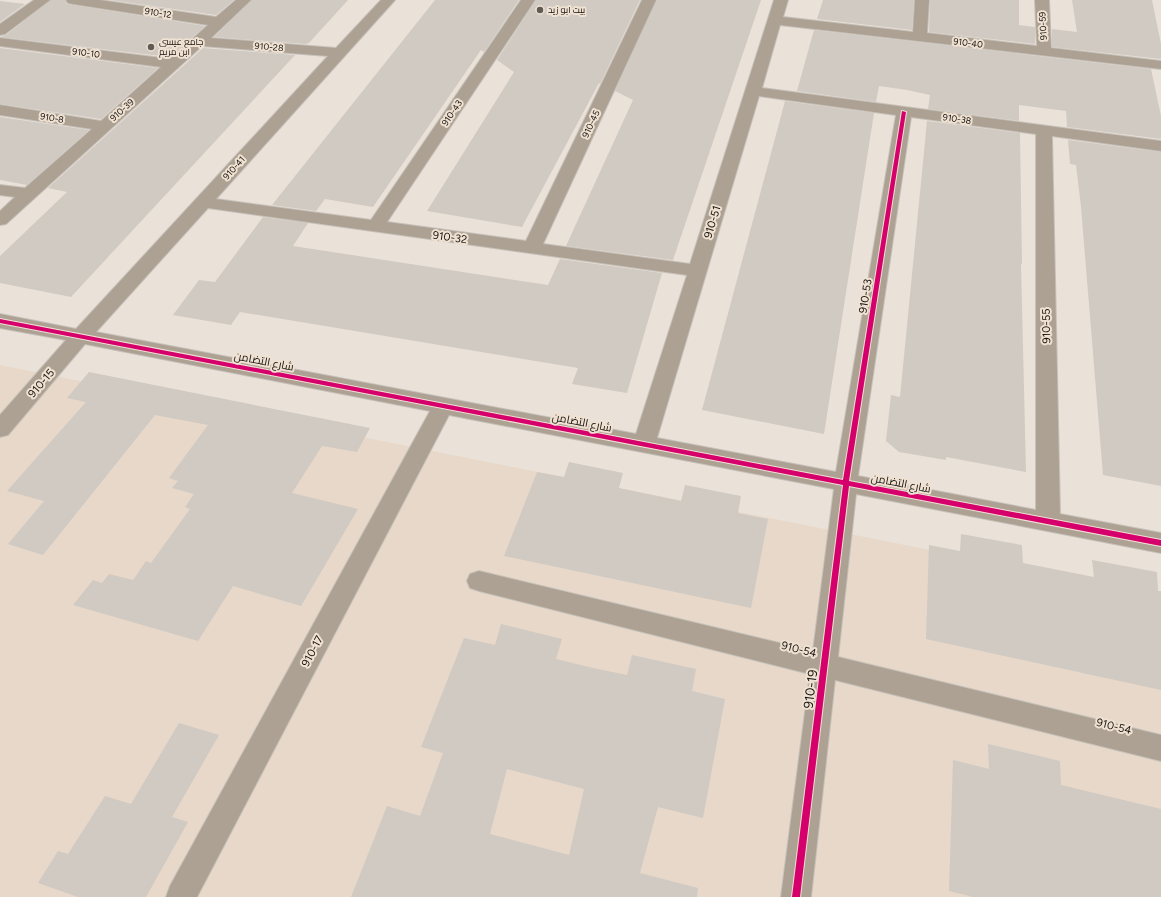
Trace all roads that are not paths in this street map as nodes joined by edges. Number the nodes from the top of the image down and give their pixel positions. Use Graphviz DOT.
graph roads {
  1 [pos="43,0"];
  2 [pos="73,0"];
  3 [pos="244,0"];
  4 [pos="388,0"];
  5 [pos="528,0"];
  6 [pos="649,0"];
  7 [pos="781,0"];
  8 [pos="922,0"];
  9 [pos="1042,0"];
  10 [pos="775,20"];
  11 [pos="219,22"];
  12 [pos="0,31"];
  13 [pos="920,37"];
  14 [pos="199,41"];
  15 [pos="0,42"];
  16 [pos="1044,52"];
  17 [pos="339,53"];
  18 [pos="173,64"];
  19 [pos="1161,66"];
  20 [pos="753,91"];
  21 [pos="0,110"];
  22 [pos="904,112"];
  23 [pos="104,126"];
  24 [pos="1044,130"];
  25 [pos="1161,146"];
  26 [pos="0,190"];
  27 [pos="29,194"];
  28 [pos="204,202"];
  29 [pos="0,220"];
  30 [pos="376,226"];
  31 [pos="532,248"];
  32 [pos="697,271"];
  33 [pos="0,321"];
  34 [pos="81,336"];
  35 [pos="443,406"];
  36 [pos="0,429"];
  37 [pos="644,444"];
  38 [pos="846,483"];
  39 [pos="1048,522"];
  40 [pos="1161,543"];
  41 [pos="479,581"];
  42 [pos="824,666"];
  43 [pos="1161,748"];
  44 [pos="181,897"];
  45 [pos="796,897"];
  1 -- 12 [label="street"];
  2 -- 11 [label="street, 910-12"];
  3 -- 11 [label="street, 910-39"];
  4 -- 17 [label="street, 910-41"];
  5 -- 30 [label="street, 910-43"];
  6 -- 31 [label="street, 910-45"];
  7 -- 10 [label="street, 910-51"];
  8 -- 13 [label="street"];
  9 -- 16 [label="street, 910-59"];
  10 -- 13 [label="street, 910-40"];
  10 -- 20 [label="street, 910-51"];
  11 -- 14 [label="street, 910-39"];
  13 -- 16 [label="street, 910-40"];
  14 -- 17 [label="street, 910-28"];
  14 -- 18 [label="street, 910-39"];
  15 -- 18 [label="street, 910-10"];
  16 -- 19 [label="street, 910-40"];
  17 -- 28 [label="street, 910-41"];
  18 -- 23 [label="street, 910-39"];
  20 -- 22 [label="street, 910-38"];
  20 -- 32 [label="street, 910-51"];
  21 -- 23 [label="street, 910-8"];
  22 -- 24 [label="street, 910-38"];
  22 -- 38 [label="street, 910-53"];
  23 -- 27 [label="street, 910-39"];
  24 -- 25 [label="street, 910-38"];
  24 -- 39 [label="street, 910-55"];
  26 -- 27 [label="street"];
  27 -- 29 [label="street, 910-39"];
  28 -- 30 [label="street, 910-32"];
  28 -- 34 [label="street, 910-41"];
  30 -- 31 [label="street, 910-32"];
  31 -- 32 [label="street, 910-32"];
  32 -- 37 [label="street, 910-51"];
  33 -- 34 [label="street, شارع التضامن"];
  34 -- 35 [label="street, شارع التضامن"];
  34 -- 36 [label="street, 910-15"];
  35 -- 37 [label="street, شارع التضامن"];
  35 -- 44 [label="street, 910-17"];
  37 -- 38 [label="street, شارع التضامن"];
  38 -- 39 [label="street, شارع التضامن"];
  38 -- 42 [label="street, 910-19"];
  39 -- 40 [label="street, شارع التضامن"];
  41 -- 42 [label="street, 910-54"];
  42 -- 43 [label="street, 910-54"];
  42 -- 45 [label="street, 910-19"];
}
